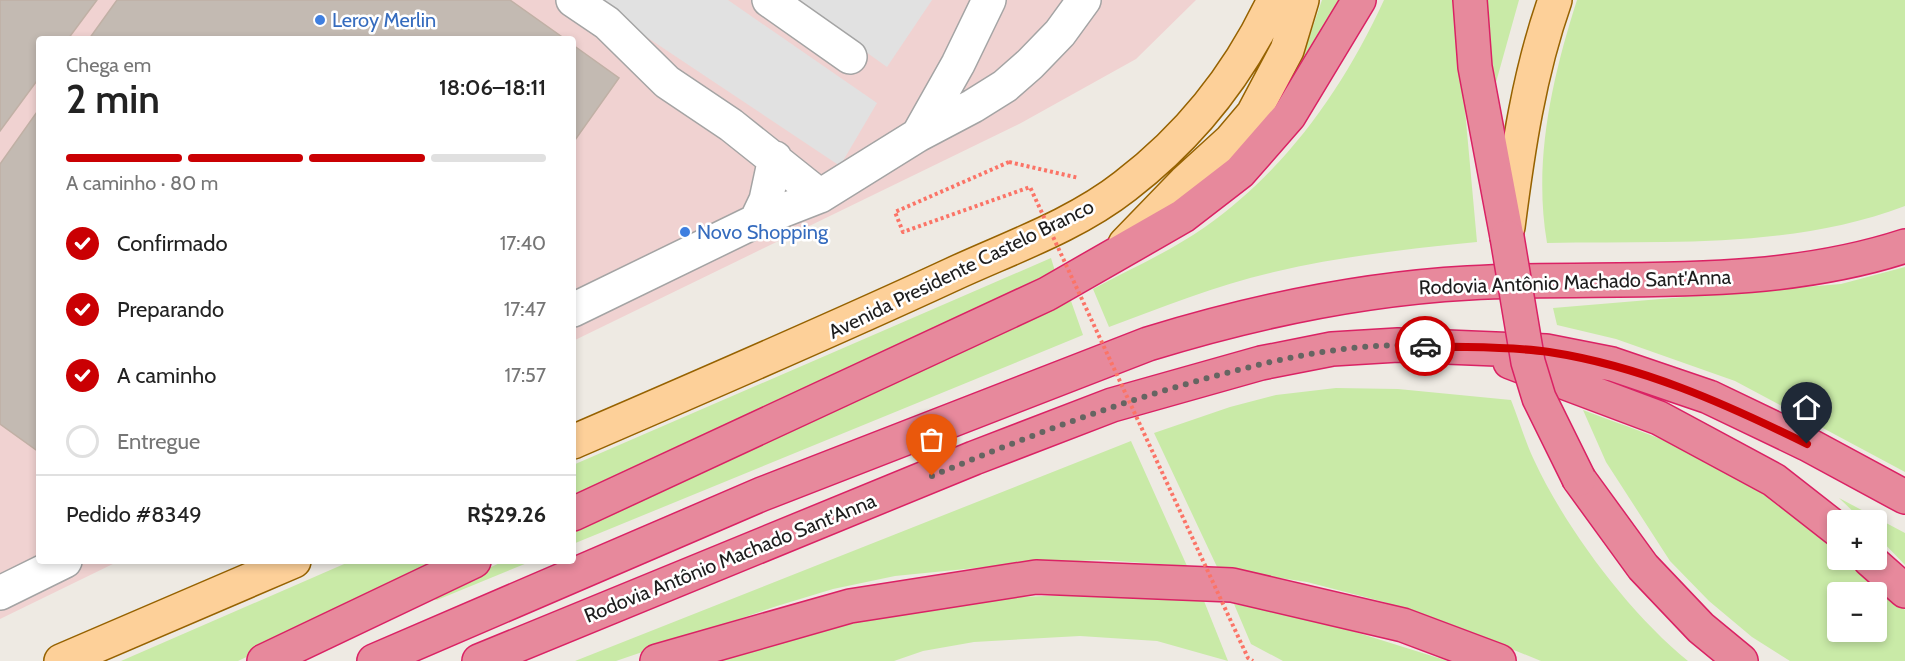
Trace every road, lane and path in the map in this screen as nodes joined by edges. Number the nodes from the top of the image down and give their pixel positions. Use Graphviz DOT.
graph roads {
  1 [pos="573,0"];
  2 [pos="768,0"];
  3 [pos="989,0"];
  4 [pos="1084,0"];
  5 [pos="1274,0"];
  6 [pos="1302,0"];
  7 [pos="1359,0"];
  8 [pos="1470,0"];
  9 [pos="1555,0"];
  10 [pos="850,57"];
  11 [pos="918,135"];
  12 [pos="775,158"];
  13 [pos="1124,188"];
  14 [pos="820,196"];
  15 [pos="756,221"];
  16 [pos="1507,237"];
  17 [pos="1905,246"];
  18 [pos="1118,253"];
  19 [pos="576,309"];
  20 [pos="1478,349"];
  21 [pos="576,441"];
  22 [pos="1905,497"];
  23 [pos="576,513"];
  24 [pos="1827,521"];
  25 [pos="59,564"];
  26 [pos="287,564"];
  27 [pos="468,564"];
  28 [pos="1881,570"];
  29 [pos="1905,591"];
  30 [pos="0,593"];
  31 [pos="61,661"];
  32 [pos="264,661"];
  33 [pos="374,661"];
  34 [pos="479,661"];
  35 [pos="657,661"];
  36 [pos="1253,661"];
  37 [pos="1499,661"];
  38 [pos="1741,661"];
  1 -- 12 [label="lane"];
  2 -- 10 [label="lane"];
  3 -- 11 [label="lane"];
  4 -- 11 [label="lane"];
  5 -- 13 [label="main road, Avenida Presidente Castelo Branco"];
  6 -- 18 [label="main road"];
  7 -- 18 [label="highway"];
  8 -- 16 [label="highway"];
  9 -- 16 [label="main road"];
  11 -- 14 [label="lane"];
  12 -- 14 [label="lane"];
  12 -- 15 [label="lane"];
  13 -- 21 [label="main road, Avenida Presidente Castelo Branco"];
  13 -- 36 [label="path, bridge"];
  14 -- 15 [label="lane"];
  15 -- 19 [label="lane"];
  16 -- 38 [label="highway, bridge"];
  17 -- 33 [label="highway, Rodovia Antônio Machado Sant'Anna"];
  18 -- 23 [label="highway"];
  20 -- 22 [label="highway, Rodovia Antônio Machado Sant'Anna"];
  20 -- 24 [label="highway"];
  20 -- 34 [label="highway, Rodovia Antônio Machado Sant'Anna"];
  25 -- 30 [label="lane"];
  26 -- 31 [label="main road"];
  27 -- 32 [label="highway"];
  28 -- 29 [label="highway"];
  35 -- 37 [label="highway"];
}
